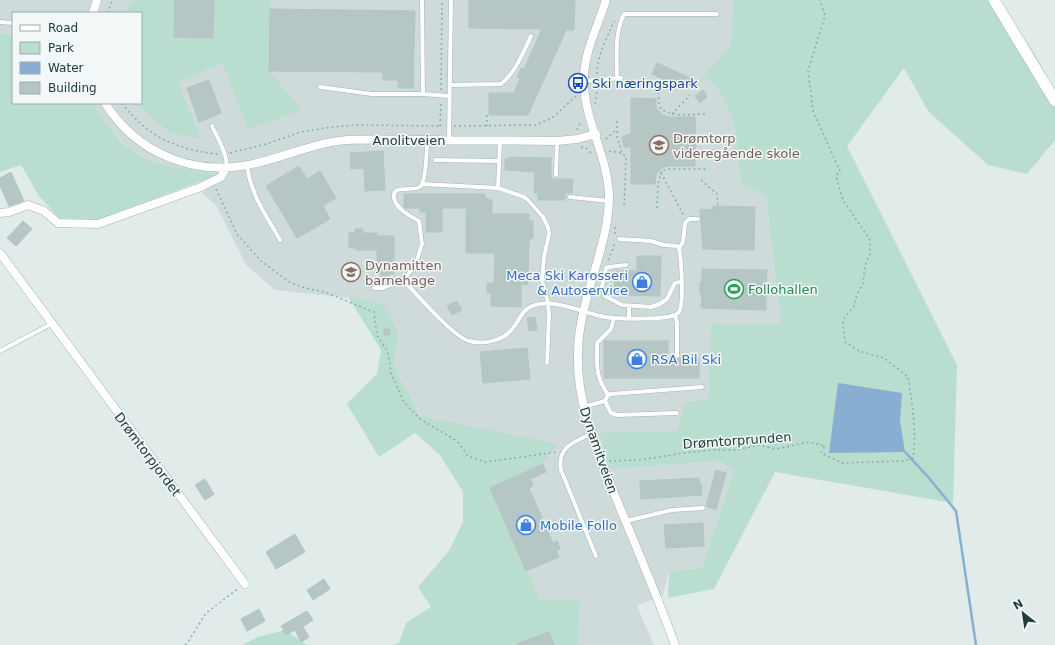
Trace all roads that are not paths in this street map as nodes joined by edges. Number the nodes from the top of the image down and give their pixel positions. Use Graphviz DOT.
graph roads {
  1 [pos="98,0"];
  2 [pos="422,0"];
  3 [pos="451,0"];
  4 [pos="606,0"];
  5 [pos="994,0"];
  6 [pos="93,12"];
  7 [pos="717,14"];
  8 [pos="0,22"];
  9 [pos="12,23"];
  10 [pos="531,36"];
  11 [pos="584,81"];
  12 [pos="450,85"];
  13 [pos="320,86"];
  14 [pos="423,94"];
  15 [pos="449,96"];
  16 [pos="1055,101"];
  17 [pos="105,104"];
  18 [pos="212,126"];
  19 [pos="596,134"];
  20 [pos="427,140"];
  21 [pos="449,140"];
  22 [pos="500,140"];
  23 [pos="557,141"];
  24 [pos="435,160"];
  25 [pos="499,161"];
  26 [pos="247,166"];
  27 [pos="226,168"];
  28 [pos="556,175"];
  29 [pos="422,184"];
  30 [pos="498,188"];
  31 [pos="570,197"];
  32 [pos="609,201"];
  33 [pos="0,212"];
  34 [pos="698,219"];
  35 [pos="619,239"];
  36 [pos="280,240"];
  37 [pos="679,248"];
  38 [pos="0,253"];
  39 [pos="626,265"];
  40 [pos="403,280"];
  41 [pos="681,282"];
  42 [pos="374,288"];
  43 [pos="548,304"];
  44 [pos="630,306"];
  45 [pos="583,310"];
  46 [pos="675,315"];
  47 [pos="614,318"];
  48 [pos="629,318"];
  49 [pos="51,324"];
  50 [pos="0,351"];
  51 [pos="677,356"];
  52 [pos="547,363"];
  53 [pos="702,387"];
  54 [pos="608,395"];
  55 [pos="606,401"];
  56 [pos="583,407"];
  57 [pos="677,413"];
  58 [pos="591,434"];
  59 [pos="703,508"];
  60 [pos="625,521"];
  61 [pos="596,556"];
  62 [pos="245,584"];
  63 [pos="675,645"];
  1 -- 6 [label="street"];
  2 -- 14 [label="lane"];
  3 -- 12 [label="lane"];
  4 -- 11 [label="street"];
  5 -- 16 [label="main road"];
  7 -- 11 [label="lane"];
  8 -- 9 [label="lane"];
  10 -- 12 [label="lane"];
  11 -- 19 [label="street, Dynamitveien"];
  12 -- 15 [label="lane"];
  13 -- 14 [label="lane"];
  14 -- 15 [label="lane"];
  15 -- 21 [label="lane"];
  17 -- 27 [label="street, Anolitveien"];
  18 -- 27 [label="lane"];
  19 -- 23 [label="street, Anolitveien"];
  19 -- 32 [label="street, Dynamitveien"];
  20 -- 21 [label="street, Anolitveien"];
  20 -- 26 [label="street, Anolitveien"];
  20 -- 29 [label="lane"];
  21 -- 22 [label="street, Anolitveien"];
  22 -- 23 [label="street, Anolitveien"];
  22 -- 25 [label="lane"];
  23 -- 28 [label="lane"];
  24 -- 25 [label="lane"];
  25 -- 30 [label="lane"];
  26 -- 27 [label="street, Anolitveien"];
  26 -- 36 [label="lane"];
  27 -- 33 [label="street"];
  29 -- 30 [label="lane"];
  29 -- 40 [label="lane"];
  30 -- 43 [label="lane"];
  31 -- 32 [label="lane"];
  32 -- 45 [label="street, Dynamitveien"];
  34 -- 37 [label="lane"];
  35 -- 37 [label="lane"];
  37 -- 41 [label="lane"];
  38 -- 49 [label="street, Drømtorpjordet"];
  39 -- 44 [label="lane"];
  40 -- 42 [label="lane"];
  40 -- 43 [label="lane"];
  41 -- 44 [label="lane"];
  41 -- 46 [label="lane"];
  43 -- 45 [label="lane"];
  43 -- 52 [label="lane"];
  44 -- 48 [label="lane"];
  45 -- 47 [label="lane"];
  45 -- 56 [label="street, Dynamitveien"];
  46 -- 48 [label="lane"];
  46 -- 51 [label="lane"];
  47 -- 48 [label="lane"];
  47 -- 54 [label="lane"];
  49 -- 50 [label="lane"];
  49 -- 62 [label="street, Drømtorpjordet"];
  53 -- 54 [label="lane"];
  54 -- 55 [label="lane"];
  55 -- 56 [label="lane"];
  55 -- 57 [label="lane"];
  56 -- 58 [label="street, Dynamitveien"];
  58 -- 60 [label="street, Dynamitveien"];
  58 -- 61 [label="lane"];
  59 -- 60 [label="lane"];
  60 -- 63 [label="street, Dynamitveien"];
}
